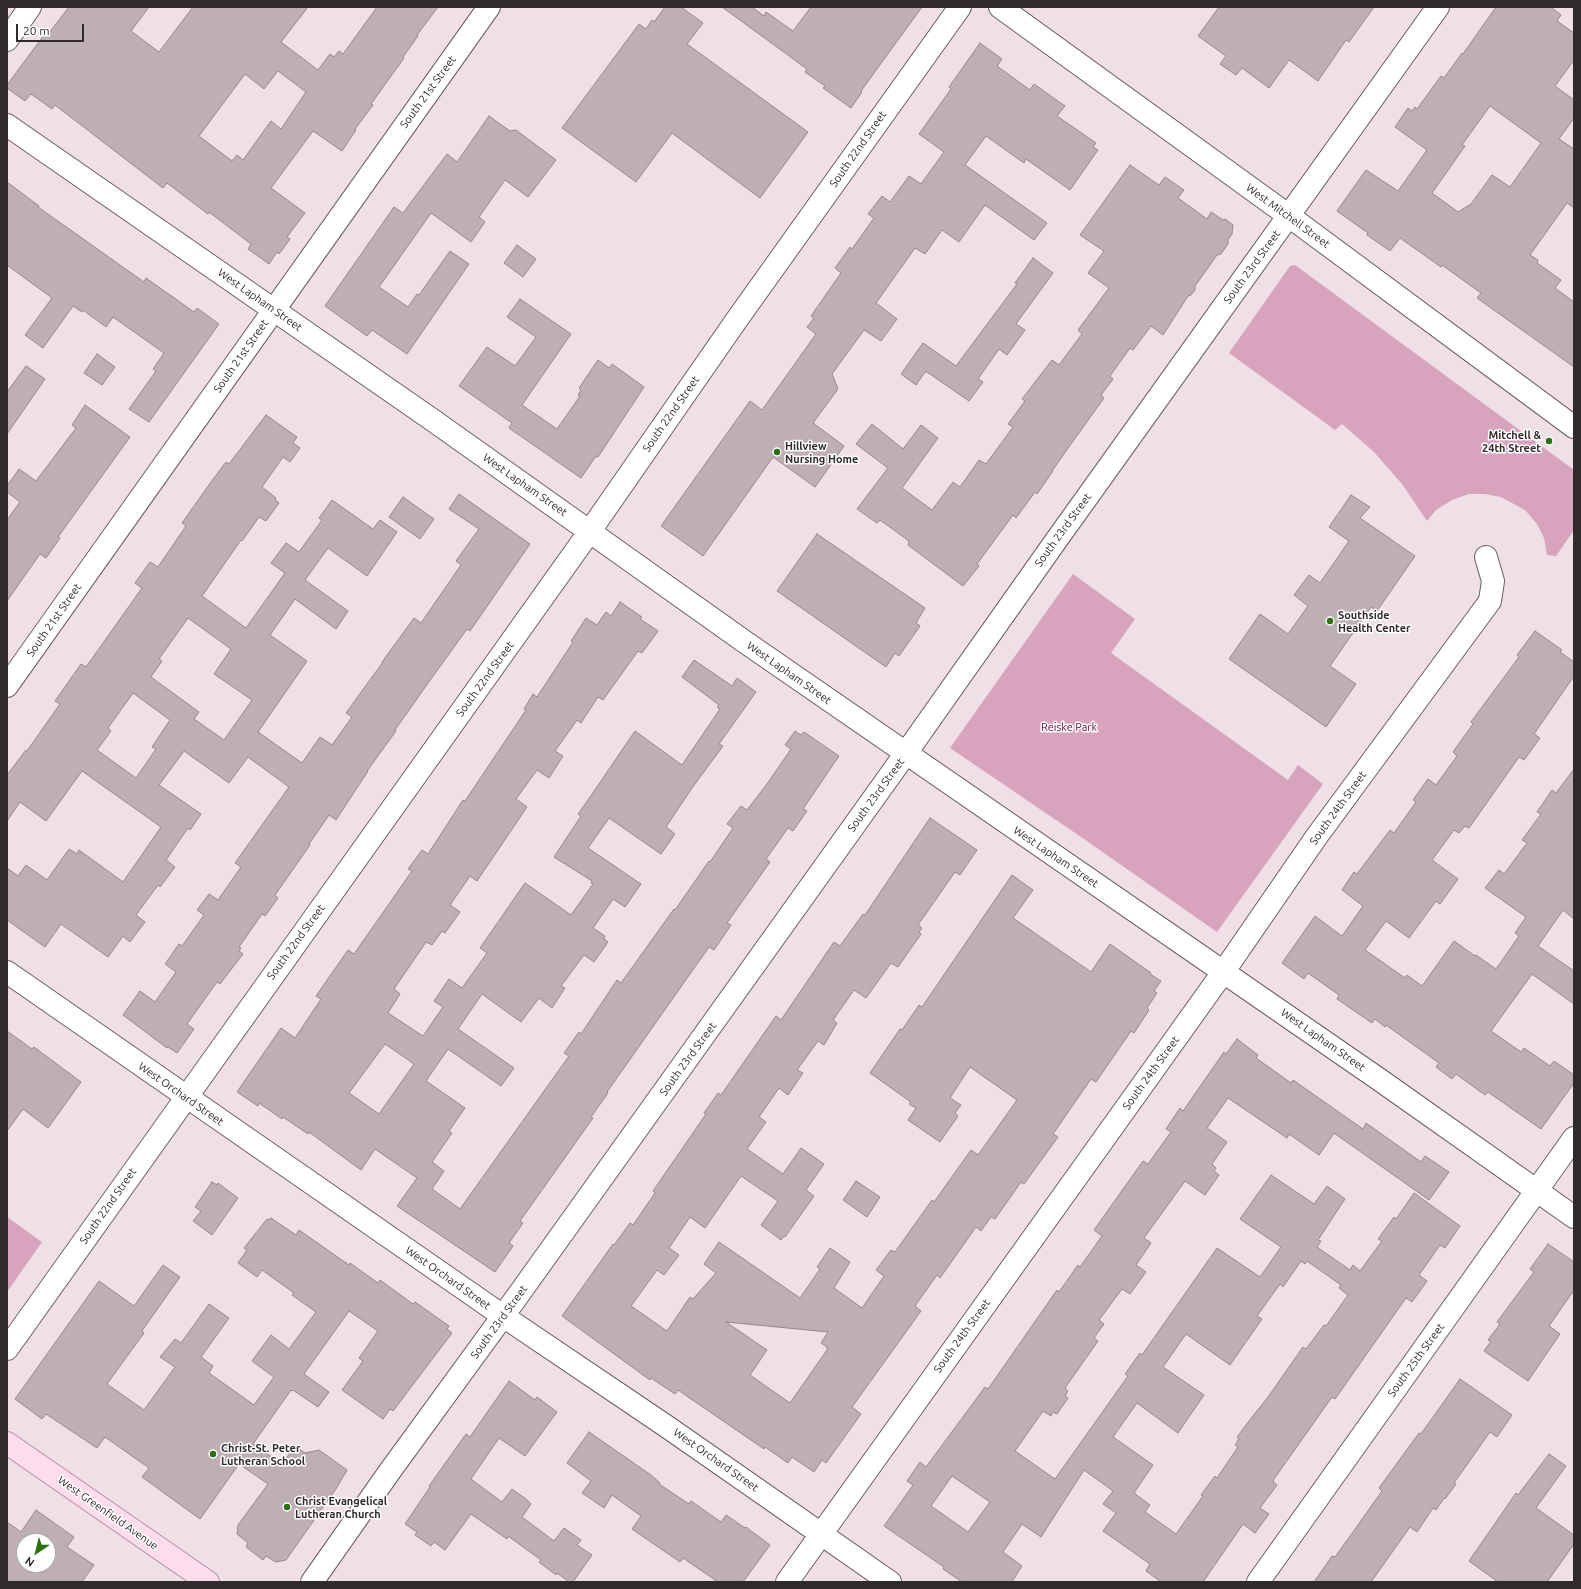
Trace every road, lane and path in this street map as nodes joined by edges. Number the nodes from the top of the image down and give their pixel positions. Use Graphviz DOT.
graph roads {
  1 [pos="30,7"];
  2 [pos="489,7"];
  3 [pos="960,7"];
  4 [pos="1000,7"];
  5 [pos="1438,7"];
  6 [pos="7,40"];
  7 [pos="7,125"];
  8 [pos="1289,216"];
  9 [pos="274,310"];
  10 [pos="1574,428"];
  11 [pos="590,531"];
  12 [pos="1486,557"];
  13 [pos="7,686"];
  14 [pos="906,753"];
  15 [pos="1224,971"];
  16 [pos="7,972"];
  17 [pos="186,1097"];
  18 [pos="1574,1138"];
  19 [pos="1537,1192"];
  20 [pos="1574,1217"];
  21 [pos="504,1316"];
  22 [pos="7,1349"];
  23 [pos="7,1443"];
  24 [pos="821,1534"];
  25 [pos="208,1582"];
  26 [pos="312,1582"];
  27 [pos="787,1582"];
  28 [pos="890,1582"];
  29 [pos="1258,1582"];
  1 -- 6 [label="street"];
  2 -- 9 [label="street, South 21st Street"];
  3 -- 11 [label="street, South 22nd Street"];
  4 -- 8 [label="street, West Mitchell Street"];
  5 -- 8 [label="street, South 23rd Street"];
  7 -- 9 [label="street, West Lapham Street"];
  8 -- 10 [label="street, West Mitchell Street"];
  8 -- 14 [label="street, South 23rd Street"];
  9 -- 11 [label="street, West Lapham Street"];
  9 -- 13 [label="street, South 21st Street"];
  11 -- 14 [label="street, West Lapham Street"];
  11 -- 17 [label="street, South 22nd Street"];
  12 -- 15 [label="street, South 24th Street"];
  14 -- 15 [label="street, West Lapham Street"];
  14 -- 21 [label="street, South 23rd Street"];
  15 -- 19 [label="street, West Lapham Street"];
  15 -- 24 [label="street, South 24th Street"];
  16 -- 17 [label="street, West Orchard Street"];
  17 -- 21 [label="street, West Orchard Street"];
  17 -- 22 [label="street, South 22nd Street"];
  18 -- 19 [label="street, South 25th Street"];
  19 -- 20 [label="street, West Lapham Street"];
  19 -- 29 [label="street, South 25th Street"];
  21 -- 24 [label="street, West Orchard Street"];
  21 -- 26 [label="street, South 23rd Street"];
  23 -- 25 [label="main road, West Greenfield Avenue"];
  24 -- 27 [label="street, South 24th Street"];
  24 -- 28 [label="street, West Orchard Street"];
}
